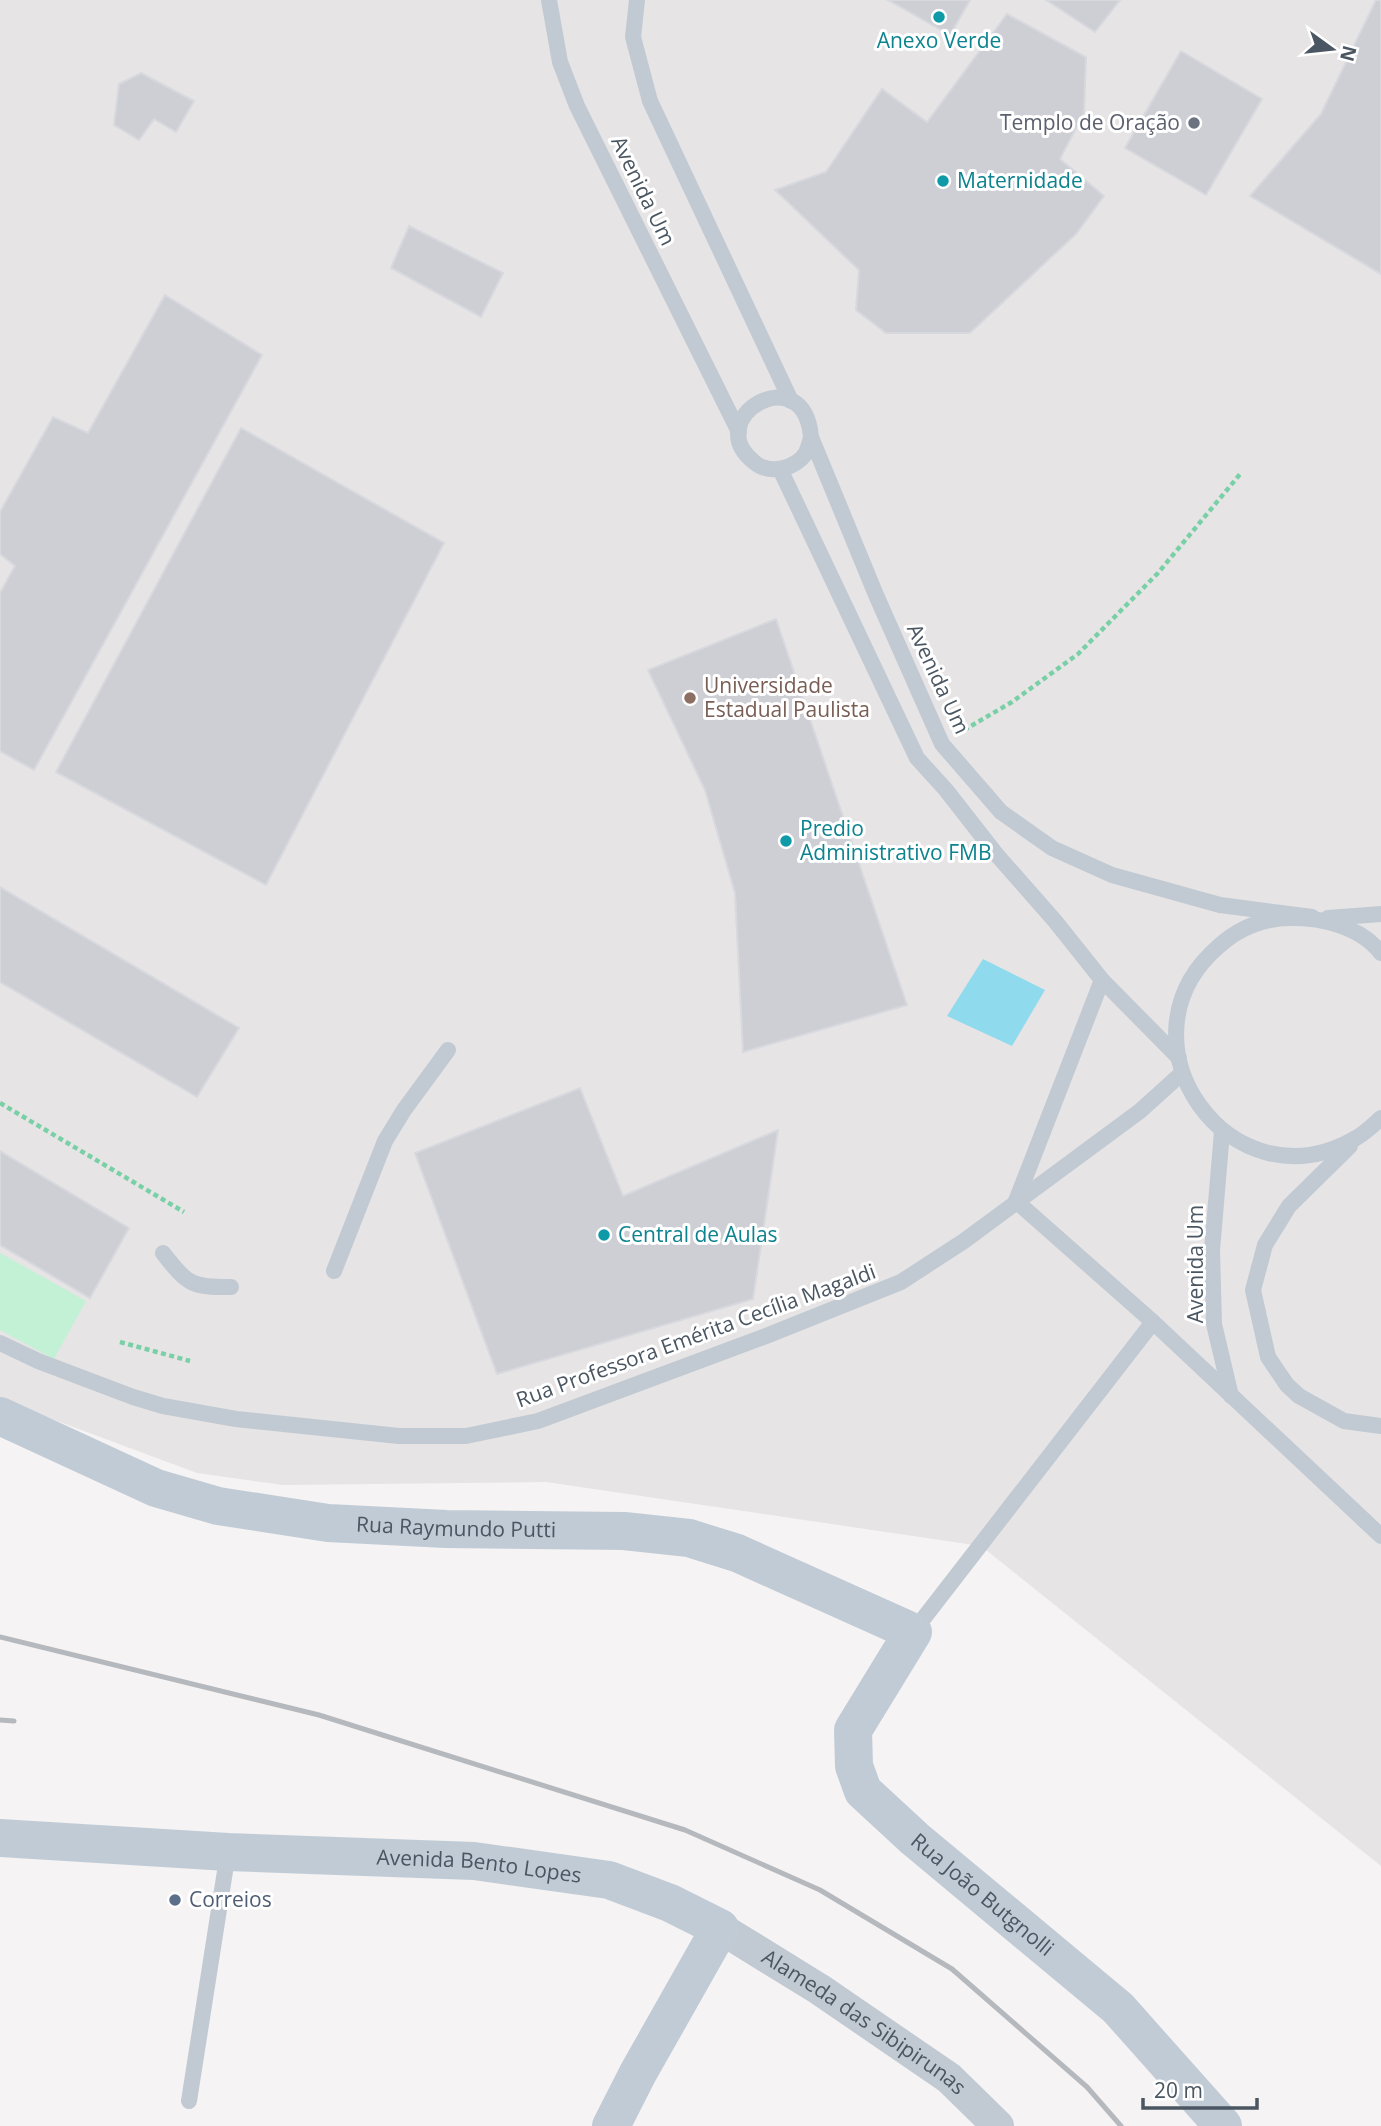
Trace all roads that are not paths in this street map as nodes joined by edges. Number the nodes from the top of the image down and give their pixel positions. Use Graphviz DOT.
graph roads {
  1 [pos="549,0"];
  2 [pos="637,0"];
  3 [pos="791,401"];
  4 [pos="739,432"];
  5 [pos="811,437"];
  6 [pos="780,469"];
  7 [pos="1381,914"];
  8 [pos="1316,918"];
  9 [pos="1381,953"];
  10 [pos="1102,980"];
  11 [pos="448,1050"];
  12 [pos="1180,1066"];
  13 [pos="1381,1118"];
  14 [pos="1222,1132"];
  15 [pos="1357,1138"];
  16 [pos="1016,1201"];
  17 [pos="163,1253"];
  18 [pos="334,1271"];
  19 [pos="231,1287"];
  20 [pos="1153,1322"];
  21 [pos="0,1343"];
  22 [pos="1231,1396"];
  23 [pos="0,1416"];
  24 [pos="1381,1426"];
  25 [pos="1381,1536"];
  26 [pos="913,1632"];
  27 [pos="0,1838"];
  28 [pos="228,1852"];
  29 [pos="720,1928"];
  30 [pos="189,2101"];
  31 [pos="611,2126"];
  32 [pos="998,2126"];
  33 [pos="1223,2126"];
  1 -- 4 [label="lane, Avenida Um"];
  2 -- 3 [label="lane, Avenida Um"];
  3 -- 4 [label="lane"];
  3 -- 5 [label="lane"];
  4 -- 6 [label="lane"];
  5 -- 6 [label="lane"];
  5 -- 8 [label="lane, Avenida Um"];
  6 -- 10 [label="lane"];
  7 -- 8 [label="lane"];
  8 -- 9 [label="lane"];
  8 -- 12 [label="lane"];
  10 -- 12 [label="lane"];
  10 -- 16 [label="lane"];
  11 -- 18 [label="lane"];
  12 -- 14 [label="lane"];
  12 -- 16 [label="lane, Rua Professora Emérita Cecília Magaldi"];
  13 -- 15 [label="lane"];
  14 -- 15 [label="lane"];
  14 -- 22 [label="lane, Avenida Um"];
  15 -- 24 [label="lane"];
  16 -- 20 [label="lane"];
  16 -- 21 [label="lane, Rua Professora Emérita Cecília Magaldi"];
  17 -- 19 [label="lane"];
  20 -- 22 [label="lane"];
  20 -- 26 [label="lane"];
  22 -- 25 [label="lane"];
  23 -- 26 [label="street, Rua Raymundo Putti"];
  26 -- 33 [label="street, Rua João Butgnolli"];
  27 -- 28 [label="street, Avenida Bento Lopes"];
  28 -- 29 [label="street, Avenida Bento Lopes"];
  28 -- 30 [label="lane"];
  29 -- 31 [label="street"];
  29 -- 32 [label="street, Alameda das Sibipirunas"];
}
